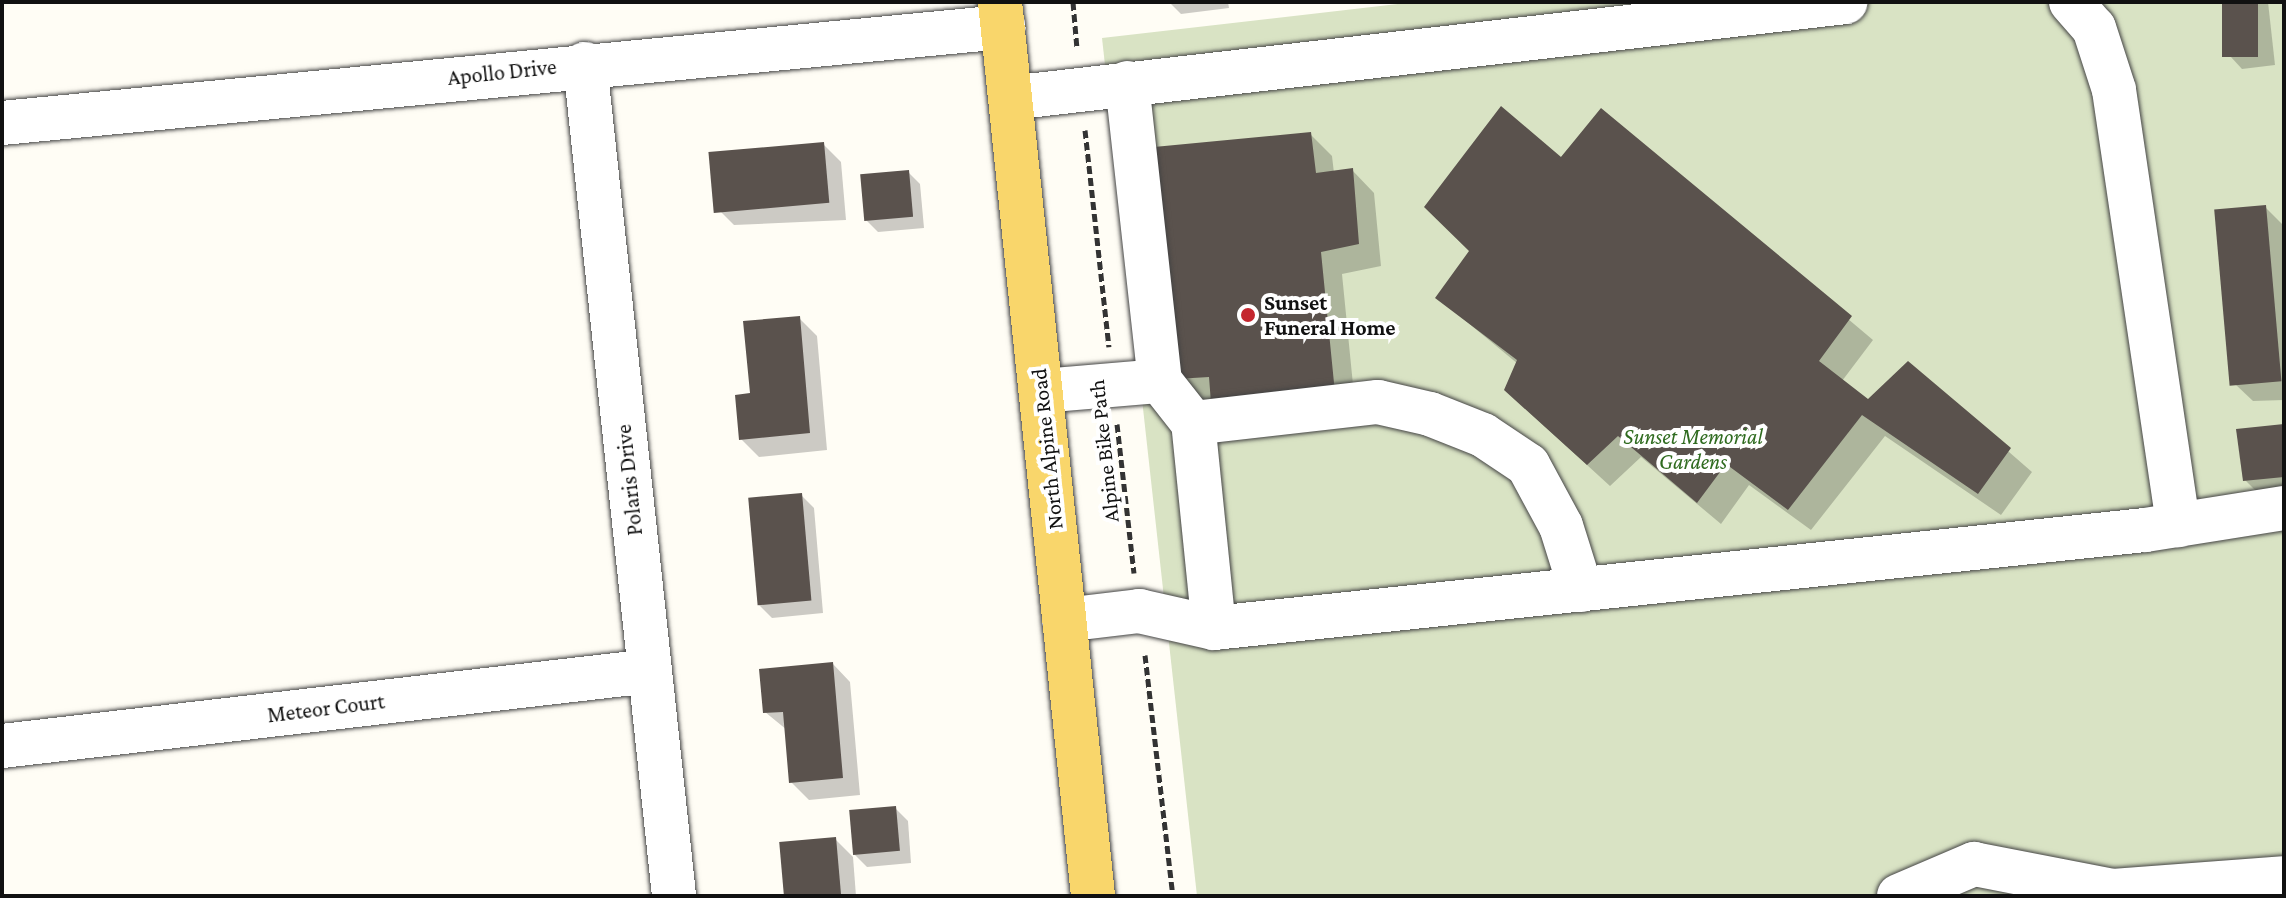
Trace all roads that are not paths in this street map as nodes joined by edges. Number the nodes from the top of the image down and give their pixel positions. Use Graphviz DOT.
graph roads {
  1 [pos="1846,2"];
  2 [pos="2071,2"];
  3 [pos="1002,14"];
  4 [pos="585,64"];
  5 [pos="1127,83"];
  6 [pos="1010,98"];
  7 [pos="2,123"];
  8 [pos="1160,381"];
  9 [pos="1041,391"];
  10 [pos="1193,423"];
  11 [pos="2284,508"];
  12 [pos="2178,525"];
  13 [pos="1581,590"];
  14 [pos="1064,620"];
  15 [pos="1214,628"];
  16 [pos="650,671"];
  17 [pos="2,746"];
  18 [pos="2284,878"];
  19 [pos="674,896"];
  20 [pos="1093,896"];
  21 [pos="1899,896"];
  1 -- 5 [label="street"];
  2 -- 12 [label="street"];
  3 -- 4 [label="street, Apollo Drive"];
  3 -- 6 [label="main road, North Alpine Road"];
  4 -- 7 [label="street, Apollo Drive"];
  4 -- 16 [label="street, Polaris Drive"];
  5 -- 6 [label="street"];
  5 -- 8 [label="street"];
  6 -- 9 [label="main road, North Alpine Road"];
  8 -- 9 [label="street"];
  8 -- 10 [label="street"];
  9 -- 14 [label="main road, North Alpine Road"];
  10 -- 13 [label="street"];
  10 -- 15 [label="street"];
  11 -- 12 [label="street"];
  12 -- 13 [label="street"];
  13 -- 15 [label="street"];
  14 -- 15 [label="street"];
  14 -- 20 [label="main road, North Alpine Road"];
  16 -- 17 [label="street, Meteor Court"];
  16 -- 19 [label="street, Polaris Drive"];
  18 -- 21 [label="street"];
}
